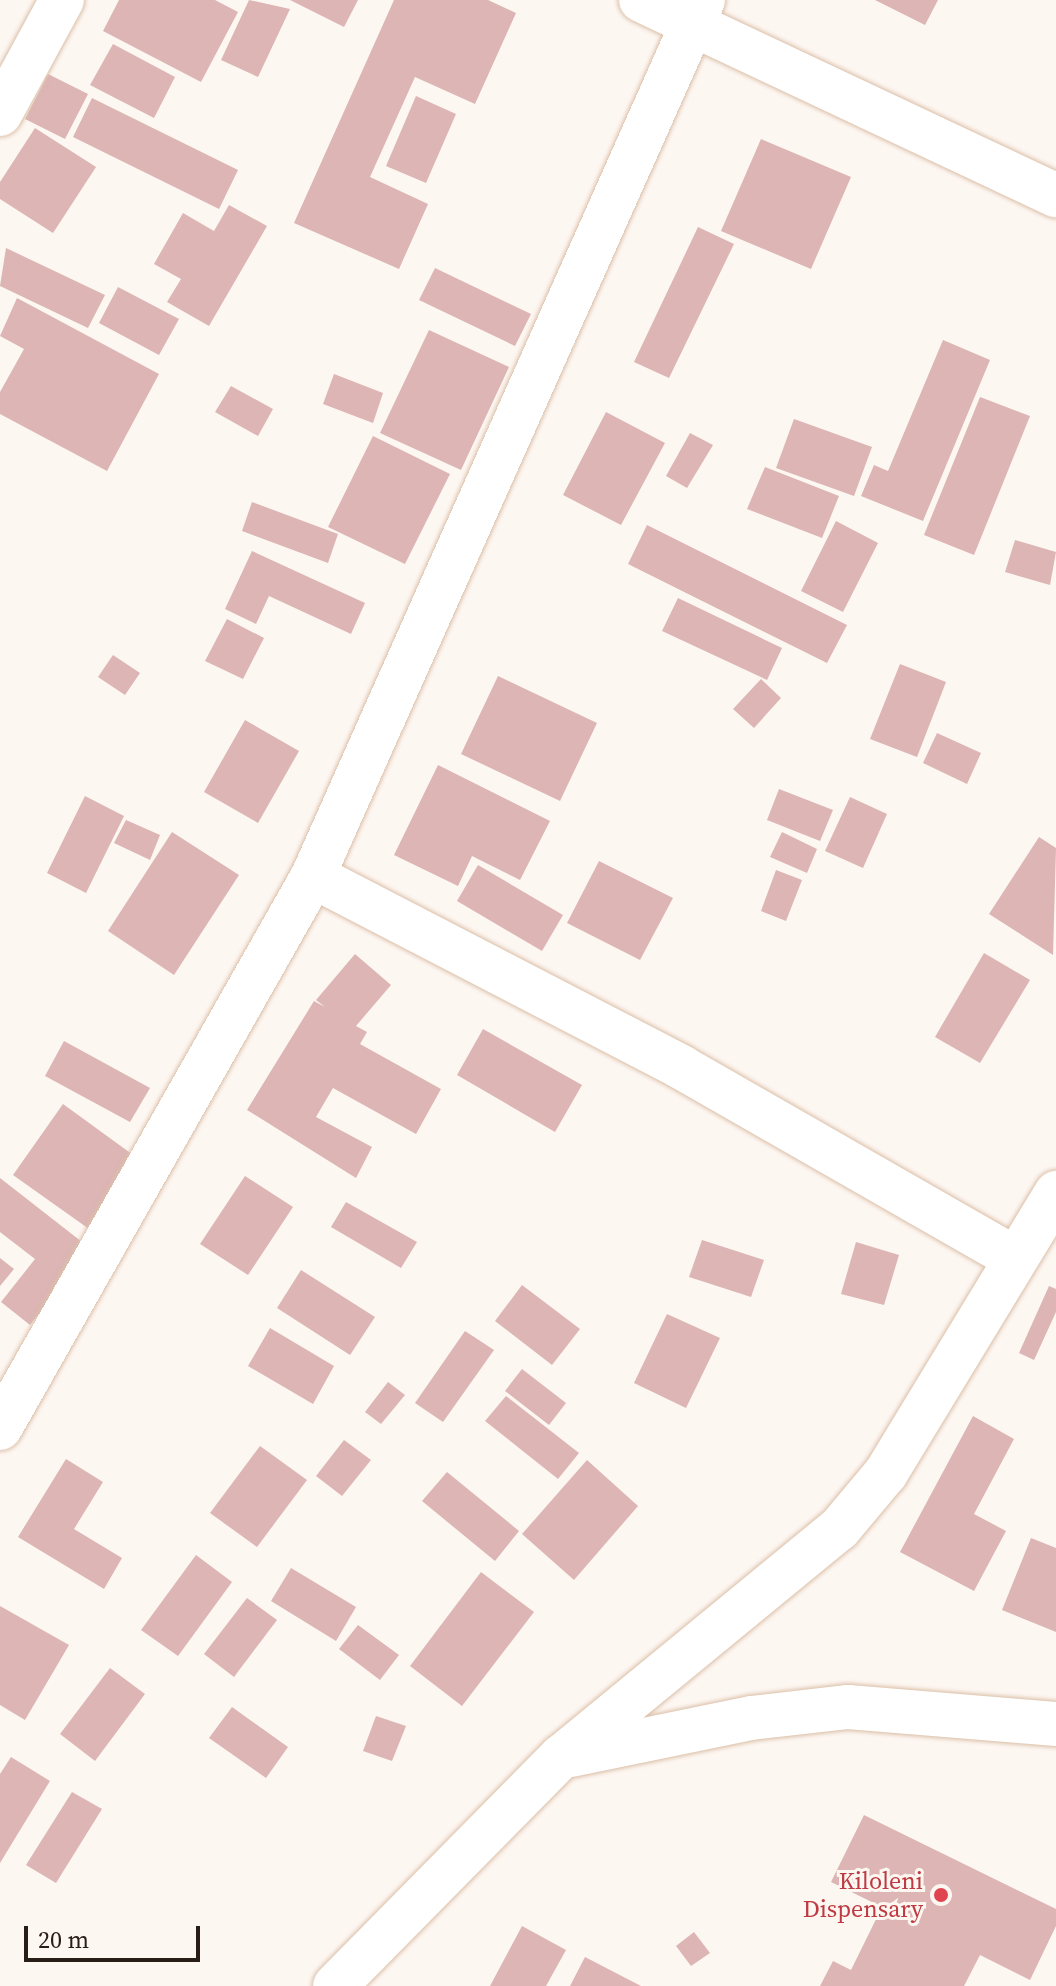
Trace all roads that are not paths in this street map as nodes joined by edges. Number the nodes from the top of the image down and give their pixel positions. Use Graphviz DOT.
graph roads {
  1 [pos="62,0"];
  2 [pos="641,0"];
  3 [pos="698,12"];
  4 [pos="0,114"];
  5 [pos="1056,195"];
  6 [pos="313,876"];
  7 [pos="1056,1193"];
  8 [pos="1015,1258"];
  9 [pos="0,1428"];
  10 [pos="1056,1724"];
  11 [pos="561,1757"];
  12 [pos="335,1986"];
  1 -- 4 [label="street"];
  2 -- 3 [label="street"];
  3 -- 5 [label="street"];
  3 -- 6 [label="street"];
  6 -- 8 [label="street"];
  6 -- 9 [label="street"];
  7 -- 8 [label="street"];
  8 -- 11 [label="street"];
  10 -- 11 [label="street"];
  11 -- 12 [label="street"];
}
